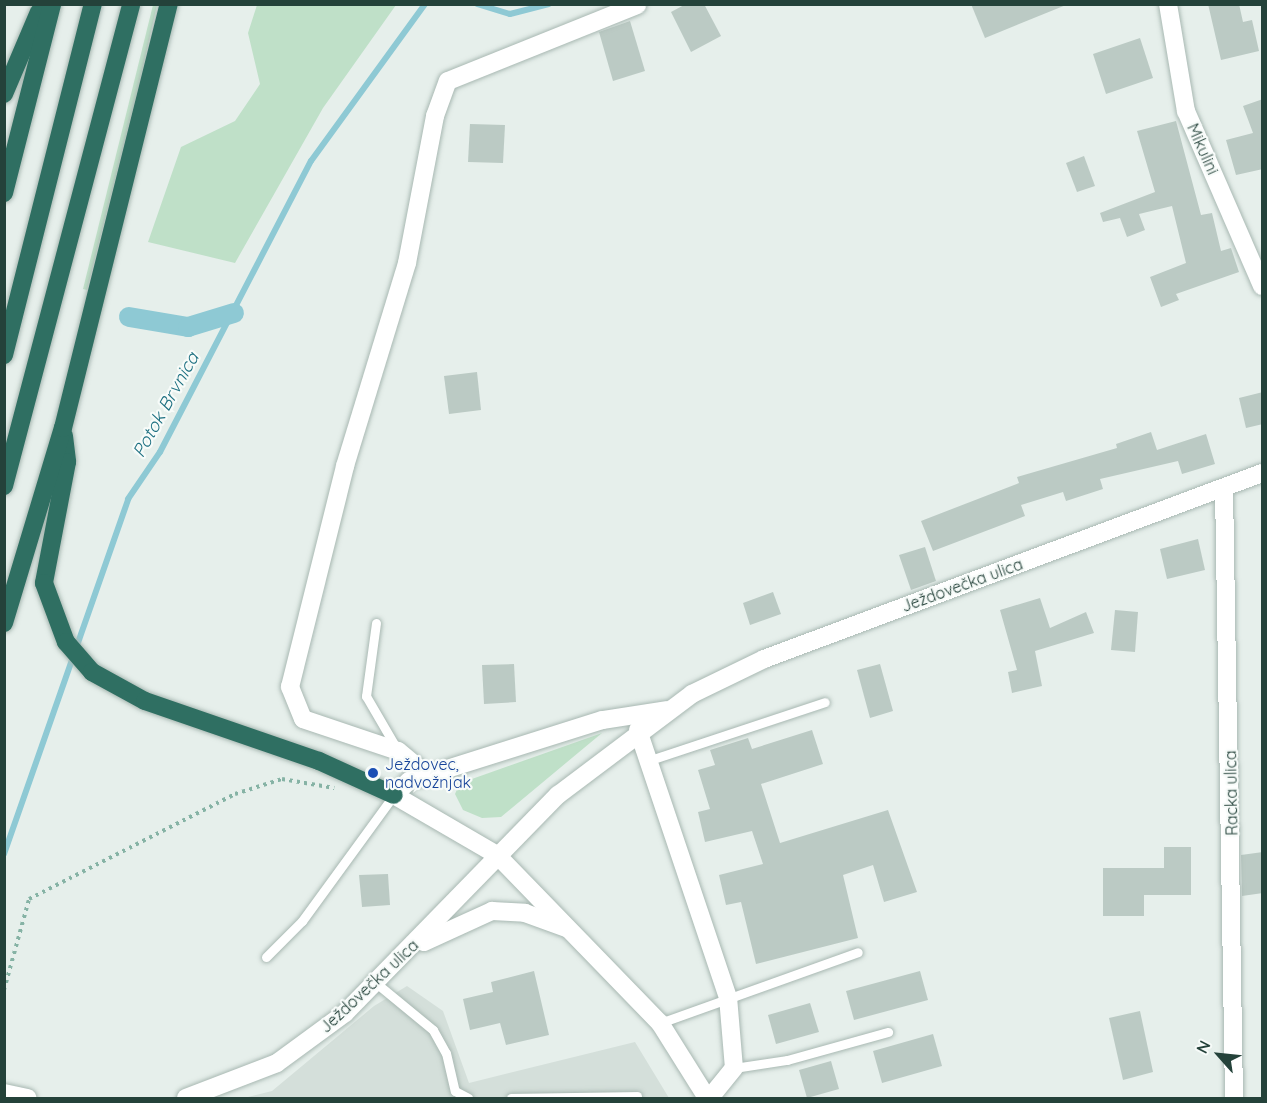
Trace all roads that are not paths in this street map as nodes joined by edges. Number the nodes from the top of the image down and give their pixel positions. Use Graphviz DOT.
graph roads {
  1 [pos="42,4"];
  2 [pos="52,4"];
  3 [pos="93,4"];
  4 [pos="131,4"];
  5 [pos="169,4"];
  6 [pos="1168,4"];
  7 [pos="637,5"];
  8 [pos="4,94"];
  9 [pos="4,192"];
  10 [pos="1263,286"];
  11 [pos="4,355"];
  12 [pos="63,428"];
  13 [pos="1263,473"];
  14 [pos="4,486"];
  15 [pos="1224,488"];
  16 [pos="4,623"];
  17 [pos="376,623"];
  18 [pos="825,702"];
  19 [pos="667,710"];
  20 [pos="638,730"];
  21 [pos="398,751"];
  22 [pos="650,760"];
  23 [pos="428,777"];
  24 [pos="394,795"];
  25 [pos="497,855"];
  26 [pos="574,931"];
  27 [pos="407,952"];
  28 [pos="858,952"];
  29 [pos="266,957"];
  30 [pos="376,983"];
  31 [pos="728,997"];
  32 [pos="660,1023"];
  33 [pos="888,1032"];
  34 [pos="734,1068"];
  35 [pos="4,1093"];
  36 [pos="636,1096"];
  37 [pos="27,1098"];
  38 [pos="186,1098"];
  39 [pos="468,1098"];
  40 [pos="511,1098"];
  41 [pos="709,1098"];
  42 [pos="1234,1098"];
  1 -- 8 [label="highway"];
  2 -- 9 [label="highway"];
  3 -- 11 [label="highway"];
  4 -- 14 [label="highway"];
  5 -- 12 [label="highway"];
  6 -- 10 [label="street, Mikulini"];
  7 -- 21 [label="street"];
  12 -- 16 [label="highway"];
  12 -- 24 [label="highway"];
  13 -- 15 [label="street, Ježdovečka ulica"];
  15 -- 19 [label="street, Ježdovečka ulica"];
  15 -- 42 [label="street, Racka ulica"];
  17 -- 21 [label="lane"];
  18 -- 22 [label="lane"];
  19 -- 20 [label="street, Ježdovečka ulica"];
  19 -- 23 [label="street, Ježdovečka ulica"];
  20 -- 22 [label="street"];
  20 -- 25 [label="street, Ježdovečka ulica"];
  21 -- 23 [label="street"];
  22 -- 31 [label="street"];
  23 -- 24 [label="street, Ježdovečka ulica"];
  24 -- 25 [label="street"];
  24 -- 29 [label="lane"];
  25 -- 26 [label="street"];
  25 -- 27 [label="street, Ježdovečka ulica"];
  26 -- 27 [label="street"];
  26 -- 32 [label="street"];
  27 -- 30 [label="street, Ježdovečka ulica"];
  28 -- 31 [label="lane"];
  30 -- 38 [label="street, Ježdovečka ulica"];
  30 -- 39 [label="lane"];
  31 -- 32 [label="lane"];
  31 -- 34 [label="street"];
  32 -- 41 [label="street"];
  33 -- 34 [label="lane"];
  34 -- 41 [label="street"];
  35 -- 37 [label="street"];
  36 -- 40 [label="lane"];
}
